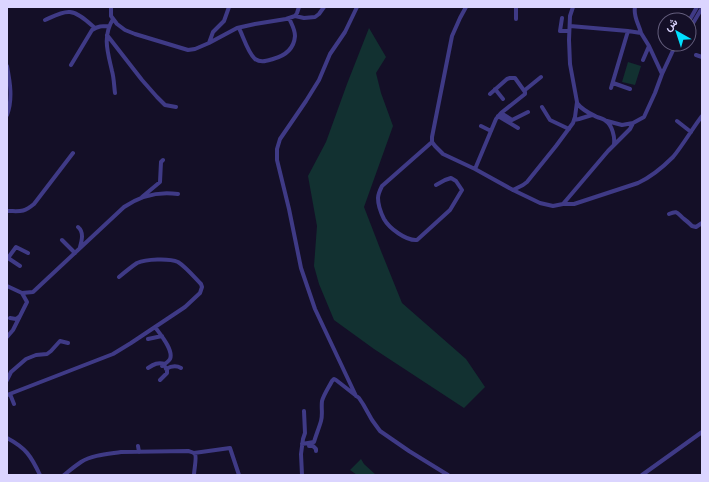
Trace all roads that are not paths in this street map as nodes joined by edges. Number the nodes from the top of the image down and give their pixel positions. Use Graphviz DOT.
graph roads {
  1 [pos="111,7"];
  2 [pos="229,7"];
  3 [pos="299,7"];
  4 [pos="324,7"];
  5 [pos="356,7"];
  6 [pos="466,7"];
  7 [pos="516,7"];
  8 [pos="573,7"];
  9 [pos="635,7"];
  10 [pos="295,16"];
  11 [pos="289,18"];
  12 [pos="562,18"];
  13 [pos="516,19"];
  14 [pos="45,20"];
  15 [pos="113,20"];
  16 [pos="109,26"];
  17 [pos="570,26"];
  18 [pos="95,28"];
  19 [pos="239,28"];
  20 [pos="569,31"];
  21 [pos="628,31"];
  22 [pos="641,33"];
  23 [pos="107,35"];
  24 [pos="209,43"];
  25 [pos="649,46"];
  26 [pos="673,52"];
  27 [pos="696,55"];
  28 [pos="702,57"];
  29 [pos="644,60"];
  30 [pos="71,65"];
  31 [pos="7,66"];
  32 [pos="662,74"];
  33 [pos="541,77"];
  34 [pos="630,88"];
  35 [pos="495,89"];
  36 [pos="524,90"];
  37 [pos="115,93"];
  38 [pos="490,94"];
  39 [pos="503,99"];
  40 [pos="577,102"];
  41 [pos="176,107"];
  42 [pos="542,107"];
  43 [pos="528,112"];
  44 [pos="592,114"];
  45 [pos="7,115"];
  46 [pos="499,115"];
  47 [pos="702,116"];
  48 [pos="574,120"];
  49 [pos="607,121"];
  50 [pos="677,121"];
  51 [pos="633,123"];
  52 [pos="481,126"];
  53 [pos="518,128"];
  54 [pos="569,129"];
  55 [pos="491,131"];
  56 [pos="691,132"];
  57 [pos="432,142"];
  58 [pos="614,144"];
  59 [pos="73,153"];
  60 [pos="163,160"];
  61 [pos="475,169"];
  62 [pos="436,185"];
  63 [pos="513,190"];
  64 [pos="178,194"];
  65 [pos="140,198"];
  66 [pos="563,204"];
  67 [pos="7,211"];
  68 [pos="669,214"];
  69 [pos="702,223"];
  70 [pos="78,227"];
  71 [pos="62,240"];
  72 [pos="80,248"];
  73 [pos="28,253"];
  74 [pos="75,253"];
  75 [pos="8,258"];
  76 [pos="20,266"];
  77 [pos="120,277"];
  78 [pos="7,286"];
  79 [pos="33,292"];
  80 [pos="22,294"];
  81 [pos="27,302"];
  82 [pos="20,316"];
  83 [pos="10,318"];
  84 [pos="154,327"];
  85 [pos="162,336"];
  86 [pos="7,337"];
  87 [pos="148,339"];
  88 [pos="68,343"];
  89 [pos="164,366"];
  90 [pos="148,368"];
  91 [pos="180,368"];
  92 [pos="7,380"];
  93 [pos="160,380"];
  94 [pos="8,395"];
  95 [pos="356,396"];
  96 [pos="14,404"];
  97 [pos="304,411"];
  98 [pos="702,432"];
  99 [pos="7,438"];
  100 [pos="302,445"];
  101 [pos="138,446"];
  102 [pos="316,451"];
  103 [pos="139,452"];
  104 [pos="194,453"];
  105 [pos="40,475"];
  106 [pos="64,475"];
  107 [pos="194,475"];
  108 [pos="239,475"];
  109 [pos="302,475"];
  110 [pos="448,475"];
  111 [pos="642,475"];
  1 -- 15 [label="street"];
  2 -- 24 [label="street"];
  3 -- 10 [label="street"];
  4 -- 10 [label="street"];
  5 -- 95 [label="street"];
  6 -- 57 [label="street"];
  7 -- 13 [label="street"];
  8 -- 17 [label="street"];
  9 -- 22 [label="street"];
  10 -- 11 [label="street"];
  11 -- 19 [label="street"];
  11 -- 19 [label="street"];
  12 -- 20 [label="street"];
  14 -- 18 [label="street"];
  15 -- 16 [label="street"];
  15 -- 24 [label="street"];
  16 -- 18 [label="street"];
  16 -- 23 [label="street"];
  17 -- 20 [label="street"];
  17 -- 21 [label="street"];
  18 -- 30 [label="street"];
  19 -- 24 [label="street"];
  20 -- 40 [label="street"];
  21 -- 22 [label="street"];
  21 -- 34 [label="street"];
  22 -- 25 [label="street"];
  23 -- 37 [label="street"];
  23 -- 41 [label="street"];
  25 -- 29 [label="street"];
  25 -- 32 [label="street"];
  26 -- 32 [label="street"];
  27 -- 28 [label="street"];
  31 -- 45 [label="street"];
  32 -- 51 [label="street"];
  33 -- 36 [label="street"];
  35 -- 36 [label="street"];
  35 -- 38 [label="street"];
  35 -- 39 [label="street"];
  36 -- 46 [label="street"];
  40 -- 44 [label="street"];
  40 -- 48 [label="street"];
  42 -- 54 [label="street"];
  43 -- 46 [label="street"];
  44 -- 48 [label="street"];
  44 -- 49 [label="street"];
  46 -- 53 [label="street"];
  46 -- 55 [label="street"];
  47 -- 56 [label="street"];
  48 -- 54 [label="street"];
  49 -- 51 [label="street"];
  49 -- 58 [label="street"];
  50 -- 56 [label="street"];
  51 -- 58 [label="street"];
  52 -- 55 [label="street"];
  54 -- 63 [label="street"];
  55 -- 61 [label="street"];
  56 -- 66 [label="street"];
  57 -- 61 [label="street"];
  57 -- 62 [label="street"];
  58 -- 66 [label="street"];
  59 -- 67 [label="street"];
  60 -- 65 [label="street"];
  61 -- 63 [label="street"];
  63 -- 66 [label="street"];
  64 -- 65 [label="street"];
  65 -- 72 [label="street"];
  68 -- 69 [label="street"];
  70 -- 72 [label="street"];
  71 -- 74 [label="street"];
  72 -- 74 [label="street"];
  73 -- 75 [label="street"];
  74 -- 79 [label="street"];
  75 -- 76 [label="street"];
  77 -- 84 [label="street"];
  78 -- 80 [label="street"];
  79 -- 80 [label="street"];
  79 -- 81 [label="street"];
  80 -- 81 [label="street"];
  81 -- 82 [label="street"];
  82 -- 83 [label="street"];
  82 -- 86 [label="street"];
  84 -- 85 [label="street"];
  84 -- 94 [label="street"];
  85 -- 87 [label="street"];
  85 -- 89 [label="street"];
  88 -- 92 [label="street"];
  89 -- 90 [label="street"];
  89 -- 91 [label="street"];
  89 -- 93 [label="street"];
  94 -- 96 [label="street"];
  95 -- 100 [label="street"];
  95 -- 110 [label="street"];
  97 -- 100 [label="street"];
  98 -- 111 [label="street"];
  99 -- 105 [label="street"];
  100 -- 102 [label="street"];
  100 -- 109 [label="street"];
  101 -- 103 [label="street"];
  103 -- 104 [label="street"];
  103 -- 106 [label="street"];
  104 -- 107 [label="street"];
  104 -- 108 [label="street"];
}
